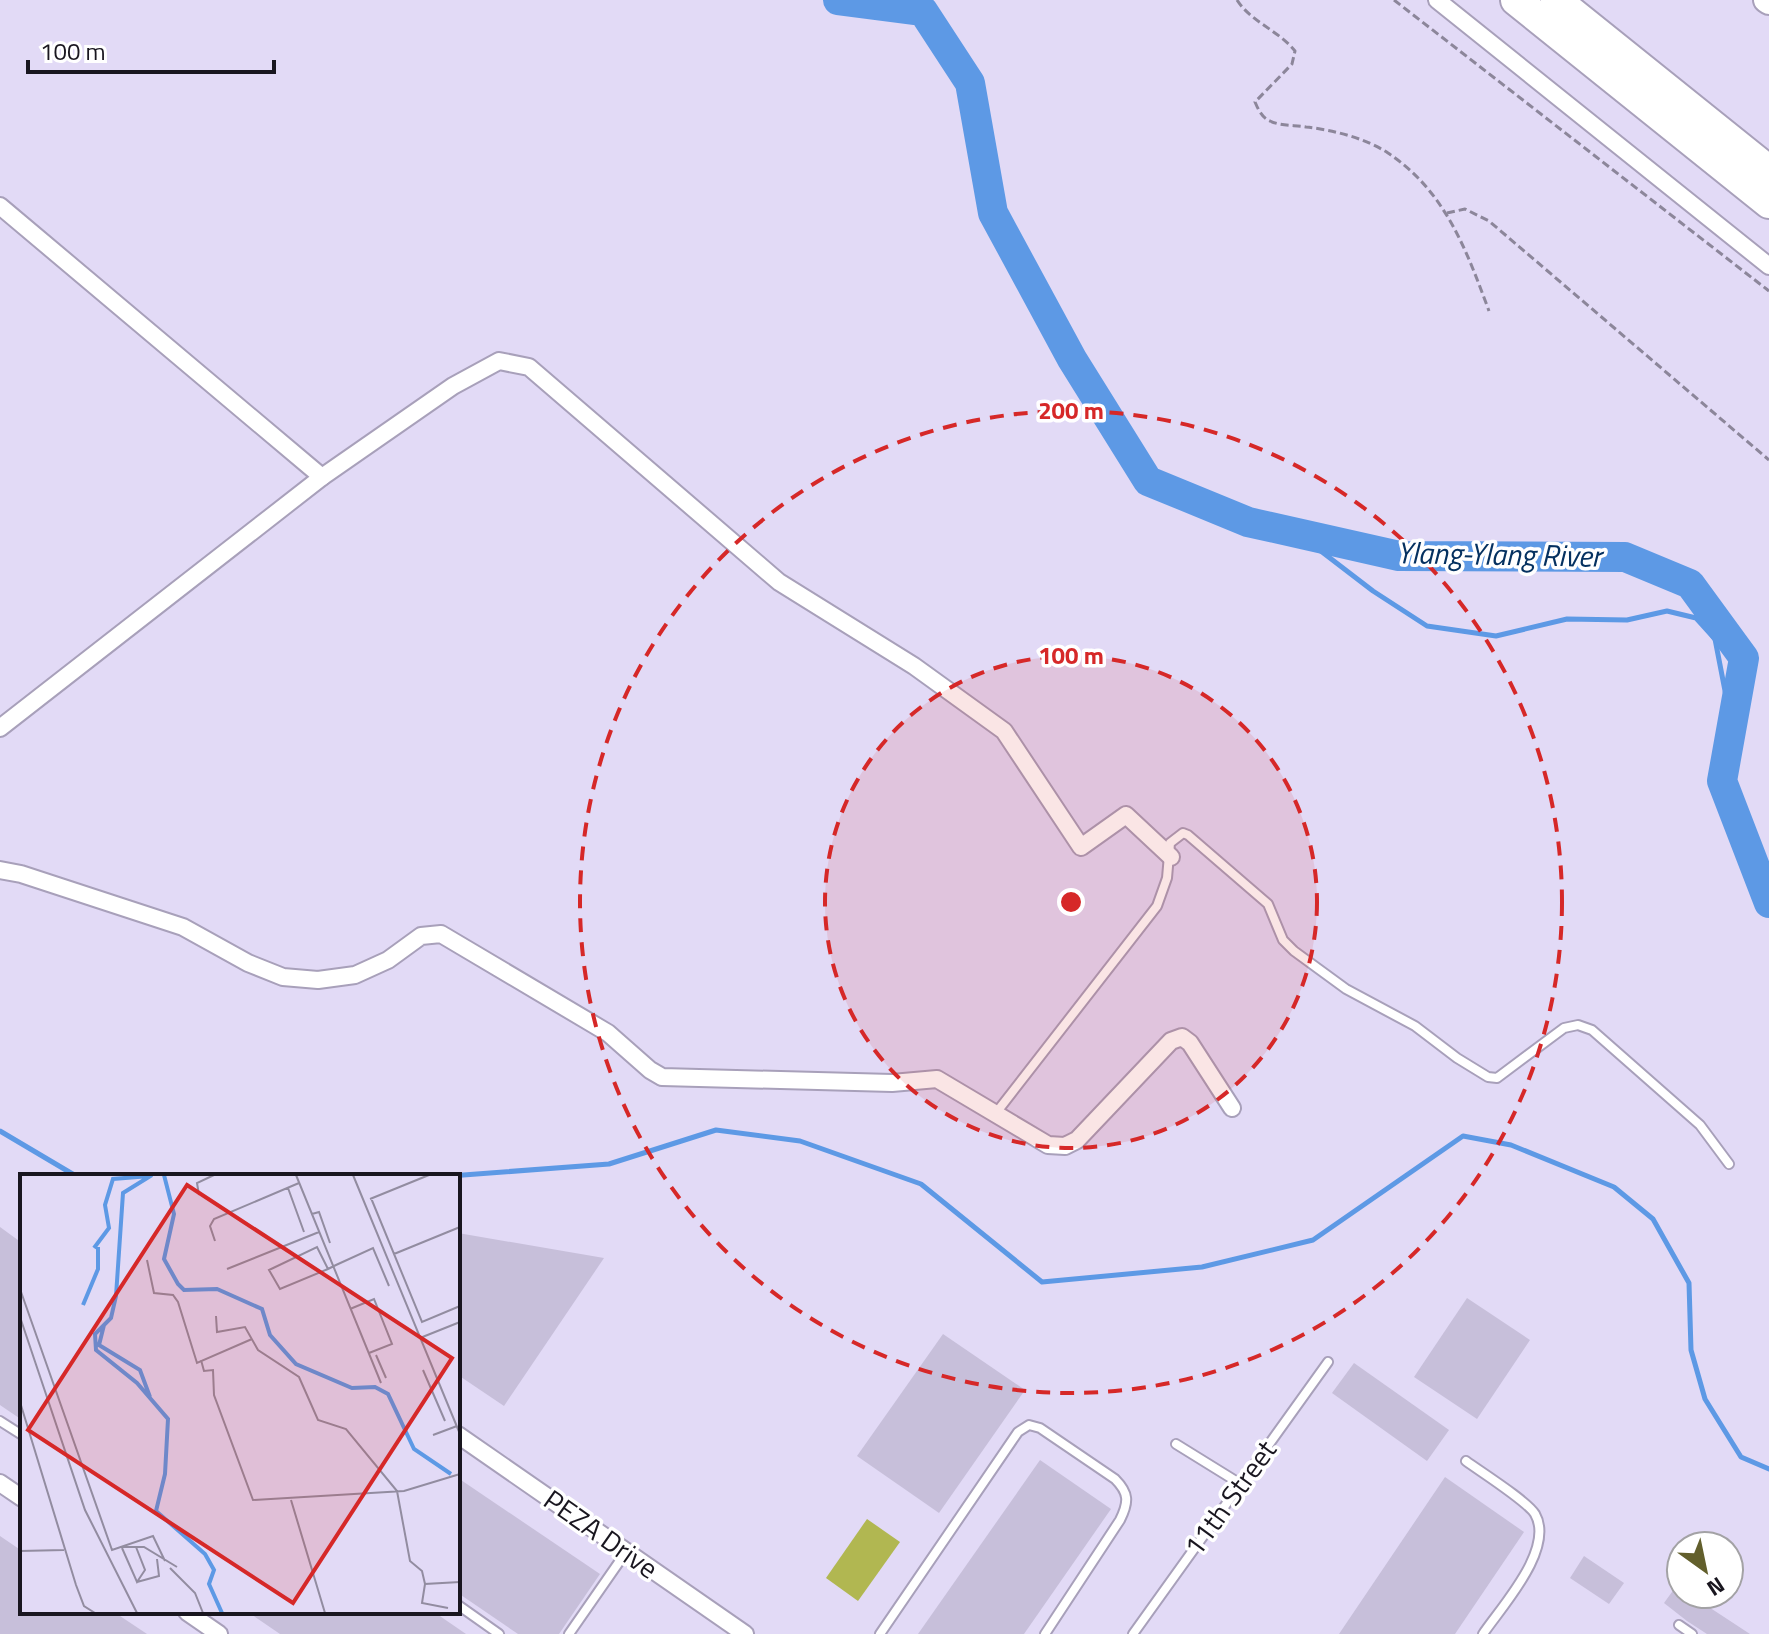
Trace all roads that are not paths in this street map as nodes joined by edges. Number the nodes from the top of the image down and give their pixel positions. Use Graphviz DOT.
graph roads {
  1 [pos="1437,0"];
  2 [pos="1516,0"];
  3 [pos="1556,0"];
  4 [pos="1769,171"];
  5 [pos="1769,203"];
  6 [pos="0,206"];
  7 [pos="1769,266"];
  8 [pos="322,477"];
  9 [pos="0,728"];
  10 [pos="1171,857"];
  11 [pos="0,870"];
  12 [pos="1232,1108"];
  13 [pos="996,1113"];
  14 [pos="1729,1164"];
  15 [pos="1328,1362"];
  16 [pos="1,1423"];
  17 [pos="20,1434"];
  18 [pos="460,1436"];
  19 [pos="1176,1444"];
  20 [pos="1466,1461"];
  21 [pos="0,1483"];
  22 [pos="1239,1483"];
  23 [pos="20,1497"];
  24 [pos="626,1551"];
  25 [pos="460,1606"];
  26 [pos="190,1614"];
  27 [pos="1679,1625"];
  28 [pos="212,1632"];
  29 [pos="499,1634"];
  30 [pos="569,1634"];
  31 [pos="745,1634"];
  32 [pos="880,1634"];
  33 [pos="1045,1634"];
  34 [pos="1133,1634"];
  35 [pos="1483,1634"];
  36 [pos="1692,1634"];
  1 -- 7 [label="street"];
  2 -- 5 [label="highway"];
  3 -- 4 [label="highway"];
  6 -- 8 [label="street"];
  8 -- 9 [label="street"];
  8 -- 10 [label="street"];
  10 -- 13 [label="lane"];
  10 -- 14 [label="lane"];
  11 -- 13 [label="street"];
  12 -- 13 [label="street"];
  15 -- 22 [label="lane, 11th Street"];
  16 -- 17 [label="lane"];
  18 -- 24 [label="street, PEZA Drive"];
  19 -- 22 [label="lane"];
  20 -- 35 [label="lane"];
  21 -- 23 [label="street"];
  22 -- 34 [label="lane, 11th Street"];
  24 -- 30 [label="lane"];
  24 -- 31 [label="street, PEZA Drive"];
  25 -- 29 [label="lane"];
  26 -- 28 [label="street"];
  27 -- 36 [label="lane"];
  32 -- 33 [label="lane"];
}
